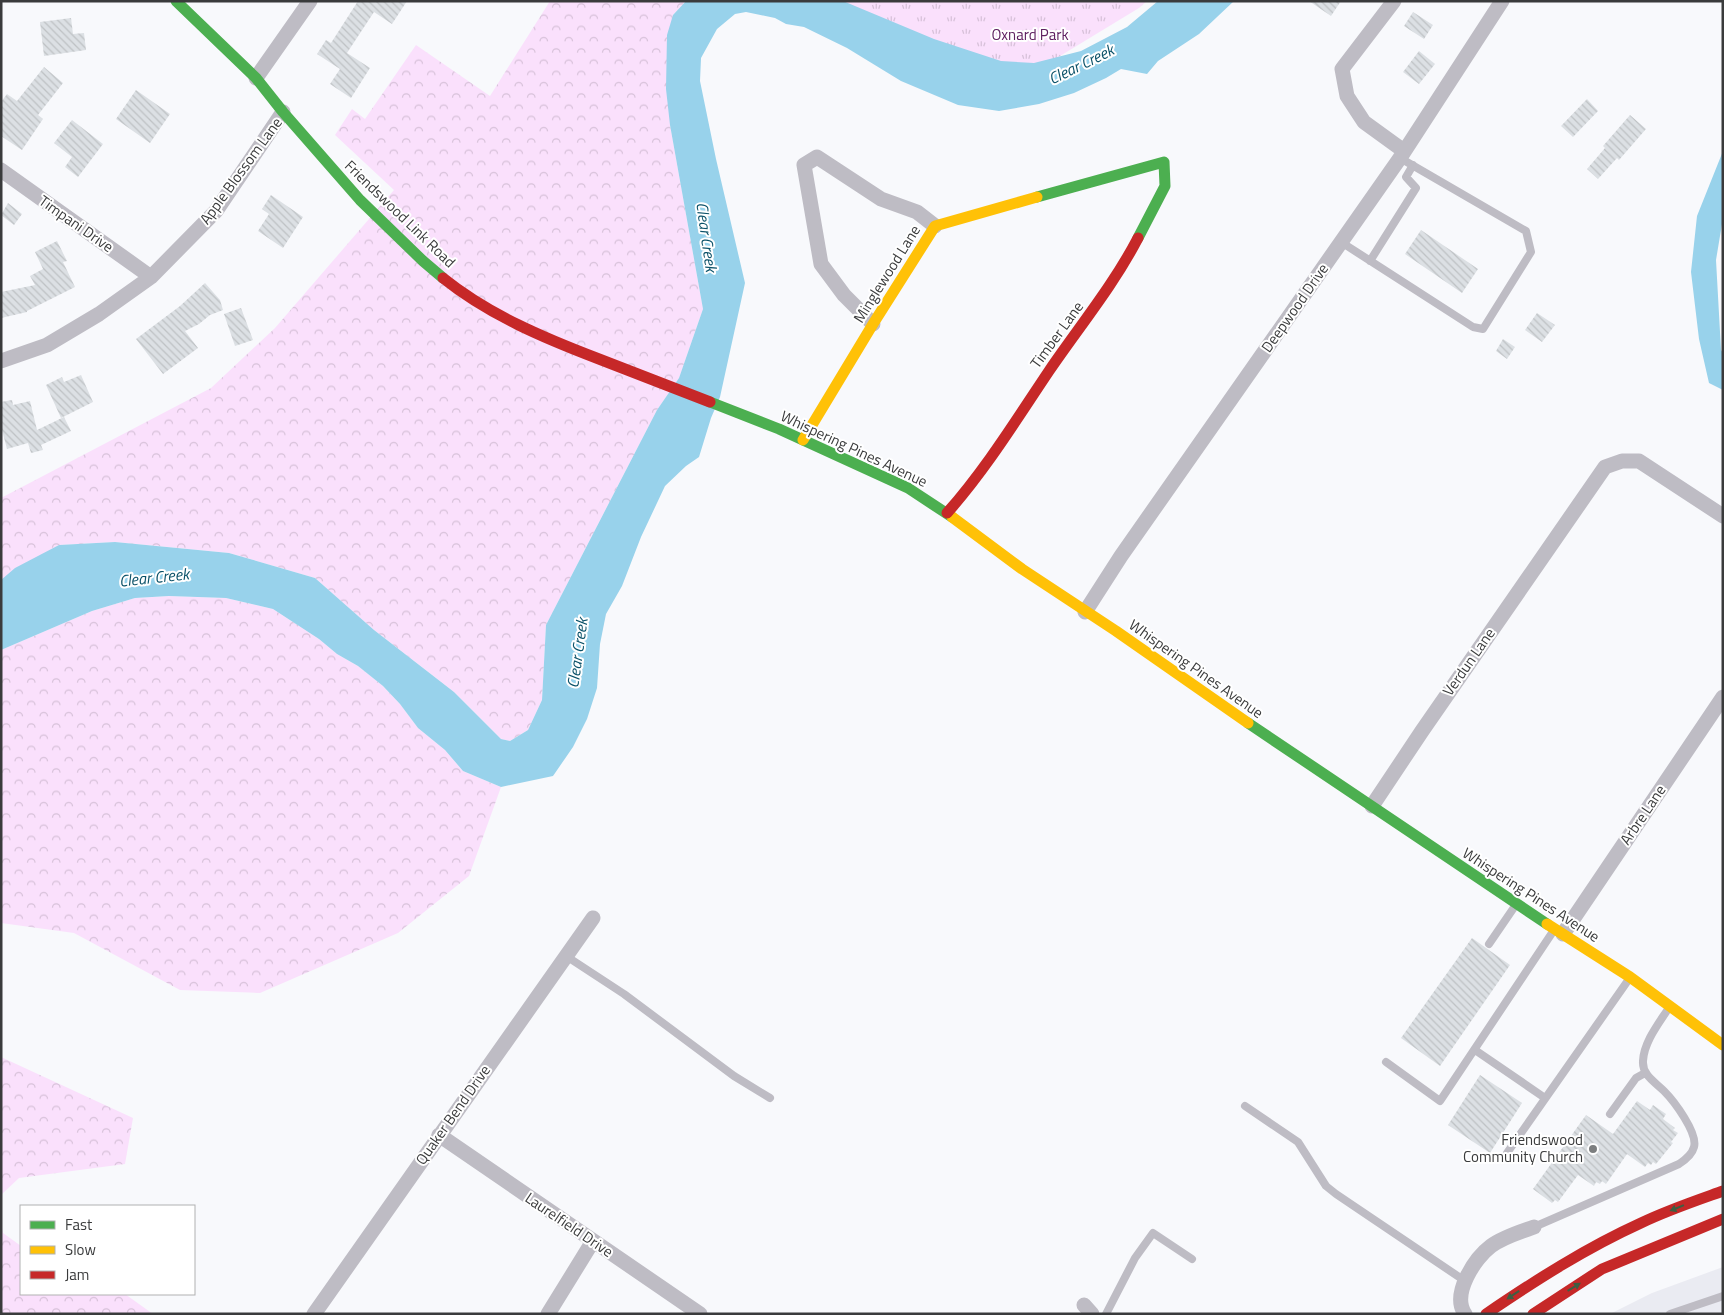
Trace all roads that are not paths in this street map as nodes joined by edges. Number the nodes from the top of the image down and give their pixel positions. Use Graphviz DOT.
graph roads {
  1 [pos="176,1"];
  2 [pos="310,1"];
  3 [pos="1394,1"];
  4 [pos="1502,1"];
  5 [pos="256,78"];
  6 [pos="283,112"];
  7 [pos="1406,158"];
  8 [pos="1164,162"];
  9 [pos="1,170"];
  10 [pos="935,226"];
  11 [pos="1341,242"];
  12 [pos="1370,261"];
  13 [pos="151,277"];
  14 [pos="873,324"];
  15 [pos="1,362"];
  16 [pos="624,369"];
  17 [pos="804,440"];
  18 [pos="947,513"];
  19 [pos="1723,516"];
  20 [pos="1086,612"];
  21 [pos="1723,697"];
  22 [pos="1372,806"];
  23 [pos="1516,904"];
  24 [pos="593,918"];
  25 [pos="1559,931"];
  26 [pos="1489,944"];
  27 [pos="566,956"];
  28 [pos="1630,977"];
  29 [pos="1670,1006"];
  30 [pos="1723,1045"];
  31 [pos="1476,1050"];
  32 [pos="1386,1062"];
  33 [pos="1645,1073"];
  34 [pos="770,1098"];
  35 [pos="1545,1098"];
  36 [pos="1245,1106"];
  37 [pos="1610,1114"];
  38 [pos="439,1135"];
  39 [pos="1507,1153"];
  40 [pos="1723,1191"];
  41 [pos="1723,1219"];
  42 [pos="1534,1227"];
  43 [pos="593,1241"];
  44 [pos="1192,1260"];
  45 [pos="1465,1281"];
  46 [pos="1723,1296"];
  47 [pos="314,1314"];
  48 [pos="548,1314"];
  49 [pos="700,1314"];
  50 [pos="1106,1314"];
  51 [pos="1464,1314"];
  52 [pos="1486,1314"];
  53 [pos="1533,1314"];
  54 [pos="1670,1314"];
  1 -- 5 [label="main road, Friendswood Link Road"];
  2 -- 5 [label="street"];
  3 -- 7 [label="street"];
  4 -- 7 [label="street, Deepwood Drive"];
  5 -- 6 [label="main road, Friendswood Link Road"];
  6 -- 13 [label="street, Apple Blossom Lane"];
  6 -- 16 [label="main road, Friendswood Link Road"];
  7 -- 11 [label="street, Deepwood Drive"];
  7 -- 12 [label="lane"];
  7 -- 12 [label="lane"];
  8 -- 10 [label="main road, Minglewood Lane"];
  8 -- 18 [label="main road, Timber Lane"];
  9 -- 13 [label="street, Timpani Drive"];
  10 -- 14 [label="main road, Minglewood Lane"];
  10 -- 14 [label="street"];
  11 -- 12 [label="lane"];
  11 -- 20 [label="street, Deepwood Drive"];
  13 -- 15 [label="street, Apple Blossom Lane"];
  14 -- 17 [label="main road, Minglewood Lane"];
  16 -- 17 [label="main road, Whispering Pines Avenue"];
  17 -- 18 [label="main road, Whispering Pines Avenue"];
  18 -- 20 [label="main road, Whispering Pines Avenue"];
  19 -- 22 [label="street, Verdun Lane"];
  20 -- 22 [label="main road, Whispering Pines Avenue"];
  21 -- 25 [label="street, Arbre Lane"];
  22 -- 23 [label="main road, Whispering Pines Avenue"];
  23 -- 25 [label="main road, Whispering Pines Avenue"];
  23 -- 26 [label="lane"];
  24 -- 27 [label="street, Quaker Bend Drive"];
  25 -- 28 [label="main road, Whispering Pines Avenue"];
  25 -- 31 [label="lane"];
  27 -- 34 [label="lane"];
  27 -- 38 [label="street, Quaker Bend Drive"];
  28 -- 29 [label="main road, Whispering Pines Avenue"];
  28 -- 35 [label="lane"];
  29 -- 30 [label="main road, Whispering Pines Avenue"];
  29 -- 33 [label="lane"];
  31 -- 32 [label="lane"];
  31 -- 35 [label="lane"];
  33 -- 37 [label="lane"];
  33 -- 42 [label="lane"];
  35 -- 39 [label="lane"];
  36 -- 45 [label="lane"];
  38 -- 43 [label="street, Laurelfield Drive"];
  38 -- 47 [label="street, Quaker Bend Drive"];
  40 -- 52 [label="main road, one-way"];
  53 -- 41 [label="main road, one-way"];
  42 -- 45 [label="street"];
  43 -- 48 [label="street"];
  43 -- 49 [label="street, Laurelfield Drive"];
  44 -- 50 [label="lane"];
  45 -- 51 [label="street"];
  46 -- 54 [label="lane"];
}
